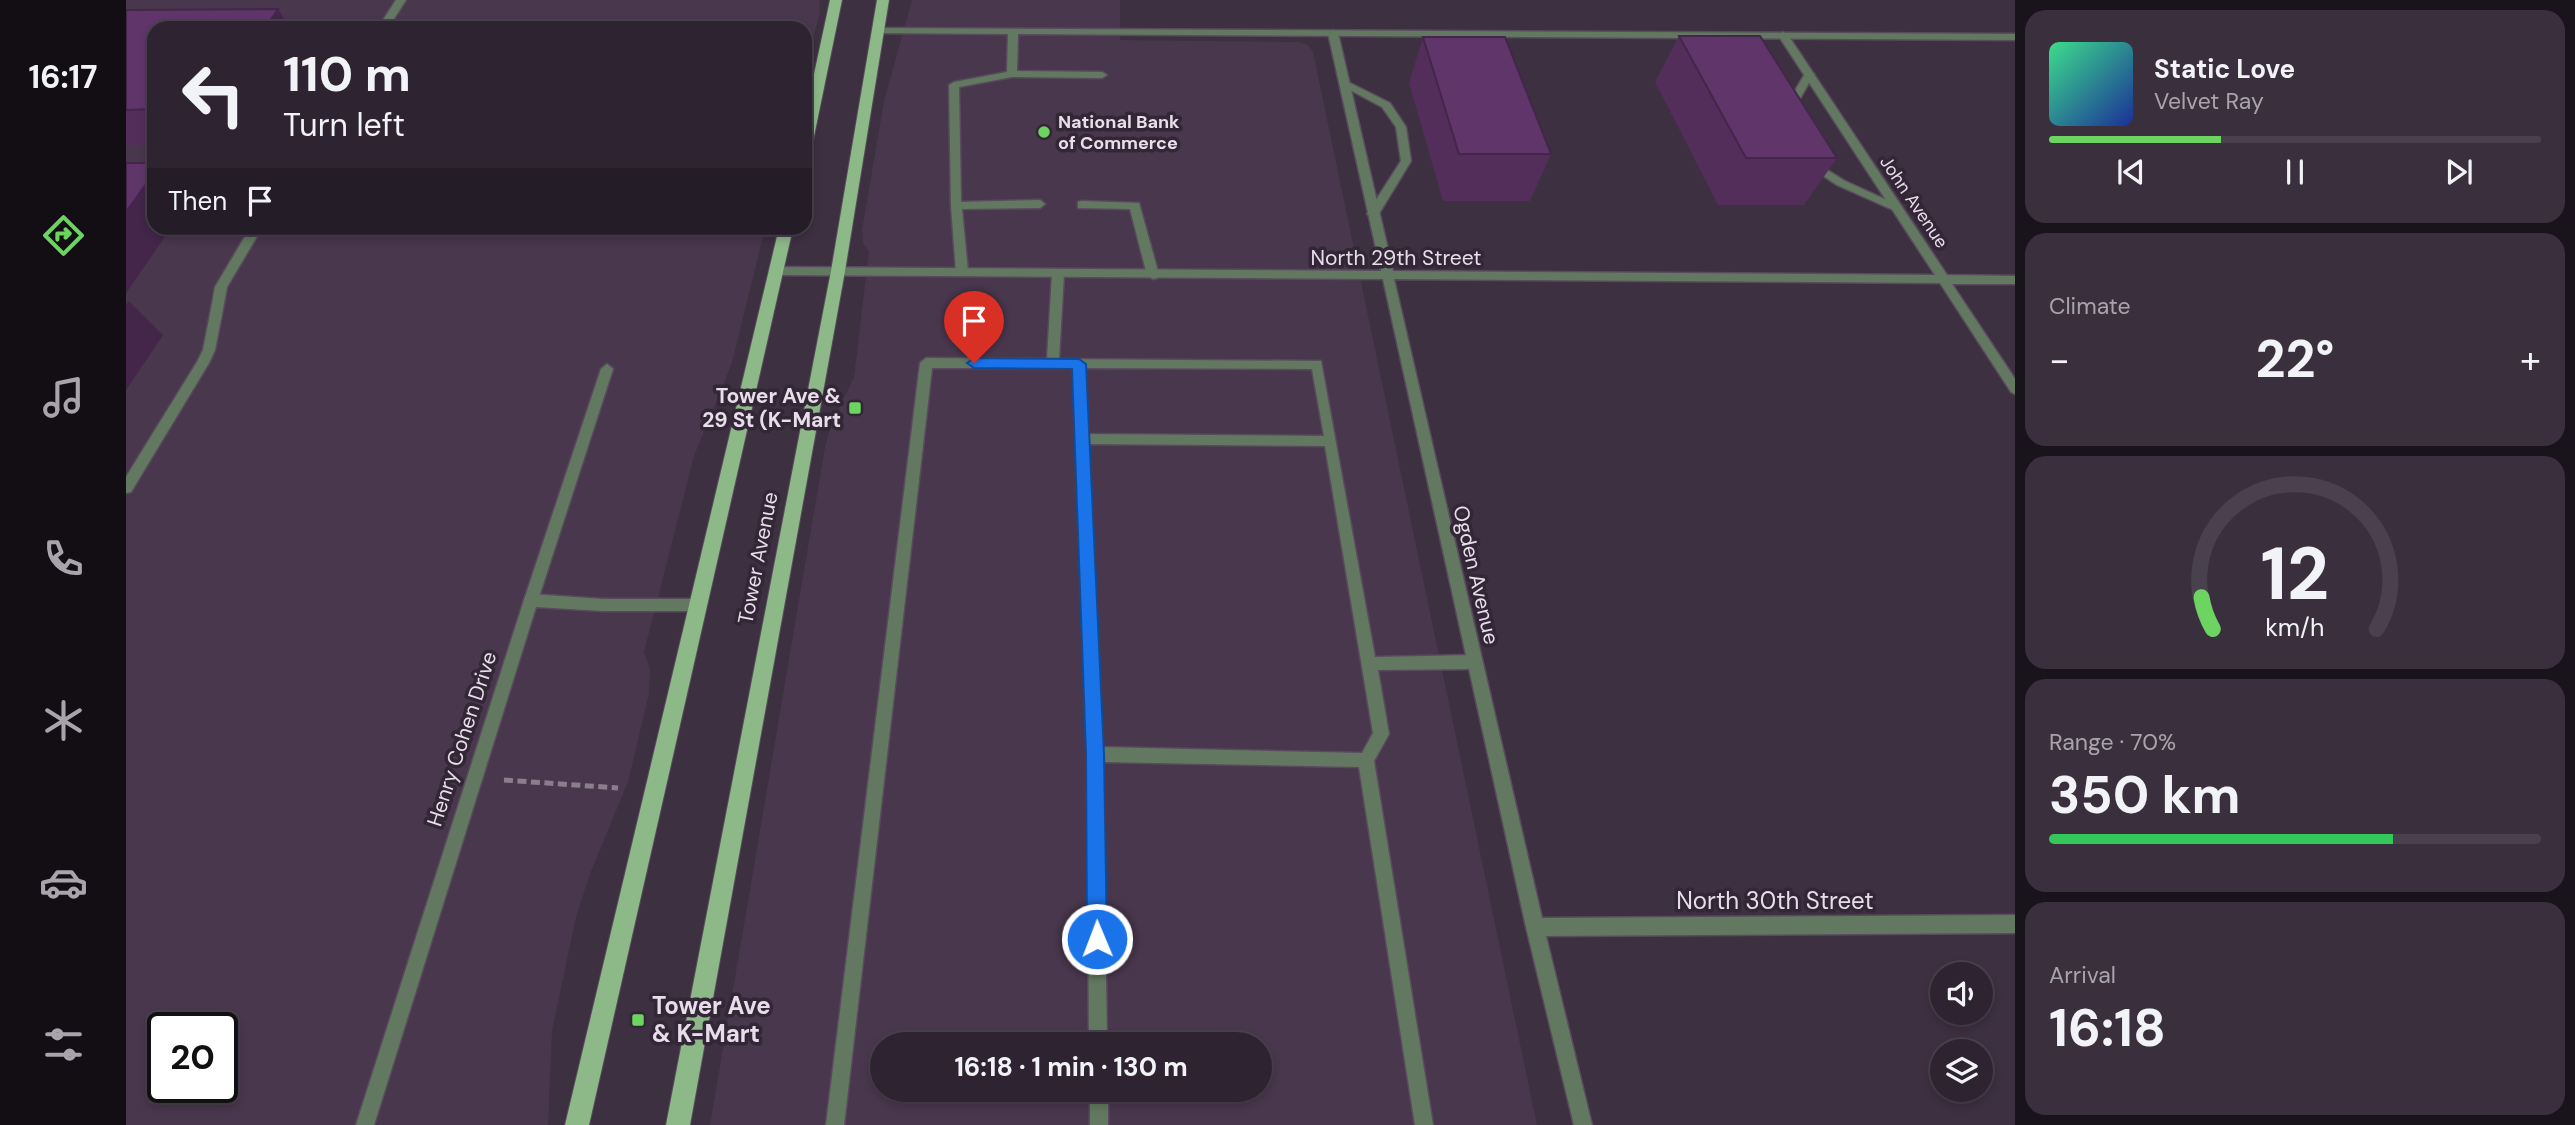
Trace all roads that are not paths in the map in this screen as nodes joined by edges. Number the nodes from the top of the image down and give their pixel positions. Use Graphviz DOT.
graph roads {
  1 [pos="401,0"];
  2 [pos="836,0"];
  3 [pos="883,0"];
  4 [pos="388,21"];
  5 [pos="877,30"];
  6 [pos="1013,31"];
  7 [pos="1333,33"];
  8 [pos="1783,36"];
  9 [pos="2015,37"];
  10 [pos="1012,74"];
  11 [pos="1809,74"];
  12 [pos="1102,75"];
  13 [pos="1344,83"];
  14 [pos="812,113"];
  15 [pos="1788,120"];
  16 [pos="1799,152"];
  17 [pos="1040,204"];
  18 [pos="1083,205"];
  19 [pos="956,206"];
  20 [pos="1897,207"];
  21 [pos="1373,214"];
  22 [pos="252,235"];
  23 [pos="784,235"];
  24 [pos="776,271"];
  25 [pos="838,271"];
  26 [pos="961,272"];
  27 [pos="1058,274"];
  28 [pos="1153,275"];
  29 [pos="1387,277"];
  30 [pos="1945,280"];
  31 [pos="2015,280"];
  32 [pos="1053,364"];
  33 [pos="1079,364"];
  34 [pos="607,369"];
  35 [pos="2015,389"];
  36 [pos="1081,439"];
  37 [pos="1331,441"];
  38 [pos="126,488"];
  39 [pos="531,600"];
  40 [pos="697,605"];
  41 [pos="1474,662"];
  42 [pos="1369,664"];
  43 [pos="1095,754"];
  44 [pos="1366,760"];
  45 [pos="2015,924"];
  46 [pos="1535,927"];
  47 [pos="1098,1032"];
  48 [pos="1099,1102"];
  49 [pos="365,1125"];
  50 [pos="577,1125"];
  51 [pos="678,1125"];
  52 [pos="835,1125"];
  53 [pos="1099,1125"];
  54 [pos="1424,1125"];
  55 [pos="1583,1125"];
  1 -- 4 [label="street"];
  2 -- 14 [label="main road"];
  3 -- 5 [label="main road, Tower Avenue"];
  5 -- 6 [label="street"];
  5 -- 25 [label="main road, Tower Avenue"];
  6 -- 7 [label="street"];
  6 -- 10 [label="street"];
  7 -- 8 [label="street"];
  7 -- 13 [label="street, Ogden Avenue"];
  8 -- 9 [label="street"];
  8 -- 11 [label="street, John Avenue"];
  10 -- 12 [label="street"];
  10 -- 19 [label="street"];
  11 -- 15 [label="street"];
  11 -- 20 [label="street, John Avenue"];
  13 -- 21 [label="street, Ogden Avenue"];
  13 -- 21 [label="street"];
  16 -- 20 [label="street"];
  17 -- 19 [label="street"];
  18 -- 28 [label="street"];
  19 -- 26 [label="street"];
  20 -- 30 [label="street, John Avenue"];
  21 -- 29 [label="street, Ogden Avenue"];
  22 -- 38 [label="street"];
  23 -- 24 [label="main road"];
  24 -- 25 [label="street, North 29th Street"];
  24 -- 40 [label="main road"];
  25 -- 26 [label="street, North 29th Street"];
  25 -- 51 [label="main road, Tower Avenue"];
  26 -- 27 [label="street, North 29th Street"];
  27 -- 28 [label="street, North 29th Street"];
  27 -- 32 [label="street"];
  28 -- 29 [label="street, North 29th Street"];
  29 -- 30 [label="street, North 29th Street"];
  29 -- 41 [label="street, Ogden Avenue"];
  30 -- 31 [label="street, North 29th Street"];
  30 -- 35 [label="street, John Avenue"];
  32 -- 33 [label="street"];
  32 -- 52 [label="street"];
  33 -- 36 [label="street"];
  33 -- 37 [label="street"];
  34 -- 39 [label="street, Henry Cohen Drive"];
  36 -- 37 [label="street"];
  36 -- 43 [label="street"];
  37 -- 42 [label="street"];
  39 -- 40 [label="street"];
  39 -- 49 [label="street, Henry Cohen Drive"];
  40 -- 50 [label="main road"];
  41 -- 42 [label="street"];
  41 -- 46 [label="street, Ogden Avenue"];
  42 -- 44 [label="street"];
  43 -- 44 [label="street"];
  43 -- 47 [label="street"];
  44 -- 54 [label="street"];
  45 -- 46 [label="street, North 30th Street"];
  46 -- 55 [label="street, Ogden Avenue"];
  48 -- 53 [label="street"];
}
